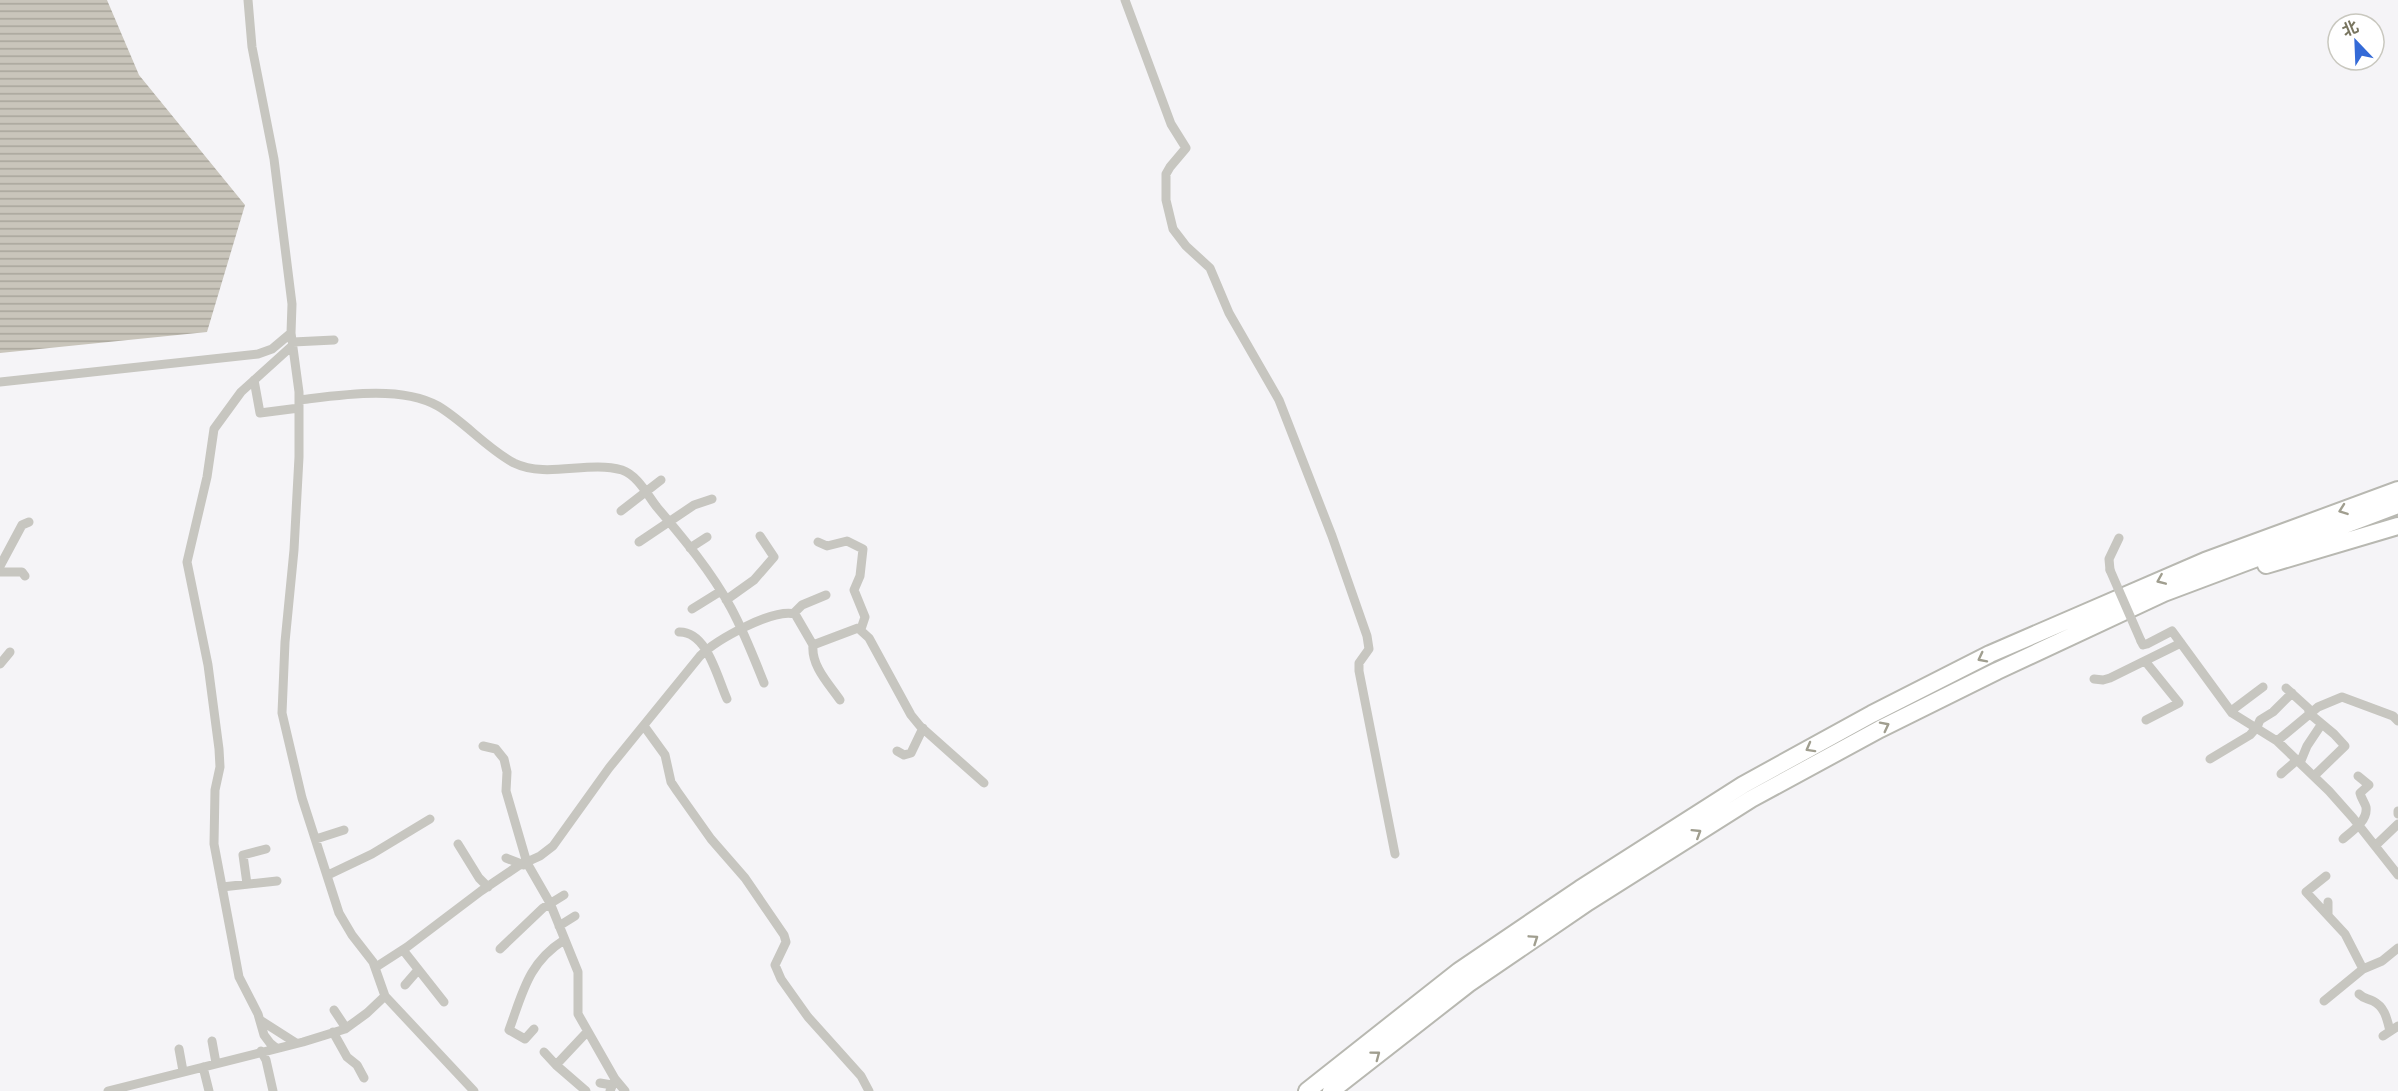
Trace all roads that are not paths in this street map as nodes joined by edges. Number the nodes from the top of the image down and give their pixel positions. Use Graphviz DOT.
graph roads {
  1 [pos="248,0"];
  2 [pos="1125,0"];
  3 [pos="292,340"];
  4 [pos="334,340"];
  5 [pos="254,380"];
  6 [pos="0,382"];
  7 [pos="299,404"];
  8 [pos="661,480"];
  9 [pos="2398,490"];
  10 [pos="645,492"];
  11 [pos="712,499"];
  12 [pos="2398,505"];
  13 [pos="621,512"];
  14 [pos="669,521"];
  15 [pos="29,522"];
  16 [pos="2398,526"];
  17 [pos="760,536"];
  18 [pos="707,537"];
  19 [pos="2119,538"];
  20 [pos="639,542"];
  21 [pos="818,542"];
  22 [pos="690,548"];
  23 [pos="0,566"];
  24 [pos="0,572"];
  25 [pos="25,576"];
  26 [pos="721,591"];
  27 [pos="2164,593"];
  28 [pos="826,595"];
  29 [pos="726,600"];
  30 [pos="692,609"];
  31 [pos="794,613"];
  32 [pos="741,628"];
  33 [pos="861,629"];
  34 [pos="679,632"];
  35 [pos="2181,643"];
  36 [pos="813,645"];
  37 [pos="706,650"];
  38 [pos="10,652"];
  39 [pos="2145,662"];
  40 [pos="0,664"];
  41 [pos="2094,679"];
  42 [pos="764,683"];
  43 [pos="2263,687"];
  44 [pos="726,699"];
  45 [pos="840,700"];
  46 [pos="2231,711"];
  47 [pos="2310,714"];
  48 [pos="2146,720"];
  49 [pos="2398,721"];
  50 [pos="2321,724"];
  51 [pos="644,726"];
  52 [pos="2258,727"];
  53 [pos="923,728"];
  54 [pos="2277,741"];
  55 [pos="483,746"];
  56 [pos="897,751"];
  57 [pos="2210,759"];
  58 [pos="2299,762"];
  59 [pos="2281,774"];
  60 [pos="2314,776"];
  61 [pos="2358,776"];
  62 [pos="984,783"];
  63 [pos="430,819"];
  64 [pos="2398,824"];
  65 [pos="2359,825"];
  66 [pos="344,830"];
  67 [pos="316,839"];
  68 [pos="2343,839"];
  69 [pos="458,844"];
  70 [pos="2376,845"];
  71 [pos="266,849"];
  72 [pos="1395,854"];
  73 [pos="506,858"];
  74 [pos="525,864"];
  75 [pos="328,875"];
  76 [pos="2398,875"];
  77 [pos="2326,876"];
  78 [pos="277,881"];
  79 [pos="247,884"];
  80 [pos="222,887"];
  81 [pos="488,887"];
  82 [pos="564,895"];
  83 [pos="2328,902"];
  84 [pos="550,903"];
  85 [pos="2328,915"];
  86 [pos="575,916"];
  87 [pos="559,926"];
  88 [pos="564,940"];
  89 [pos="2398,948"];
  90 [pos="500,949"];
  91 [pos="403,950"];
  92 [pos="376,967"];
  93 [pos="2363,969"];
  94 [pos="418,970"];
  95 [pos="405,985"];
  96 [pos="2359,994"];
  97 [pos="385,996"];
  98 [pos="2324,1001"];
  99 [pos="444,1002"];
  100 [pos="334,1010"];
  101 [pos="260,1020"];
  102 [pos="346,1028"];
  103 [pos="534,1029"];
  104 [pos="2390,1031"];
  105 [pos="333,1032"];
  106 [pos="587,1032"];
  107 [pos="212,1041"];
  108 [pos="296,1043"];
  109 [pos="276,1048"];
  110 [pos="179,1049"];
  111 [pos="261,1051"];
  112 [pos="544,1052"];
  113 [pos="216,1063"];
  114 [pos="556,1065"];
  115 [pos="203,1067"];
  116 [pos="183,1071"];
  117 [pos="364,1078"];
  118 [pos="600,1083"];
  119 [pos="613,1085"];
  120 [pos="470,1089"];
  121 [pos="108,1091"];
  122 [pos="209,1091"];
  123 [pos="273,1091"];
  124 [pos="586,1091"];
  125 [pos="625,1091"];
  126 [pos="869,1091"];
  127 [pos="1307,1091"];
  128 [pos="1330,1091"];
  1 -- 3 [label="street"];
  2 -- 72 [label="street"];
  3 -- 4 [label="street"];
  3 -- 5 [label="street"];
  3 -- 6 [label="street"];
  3 -- 7 [label="street"];
  5 -- 7 [label="street"];
  5 -- 80 [label="street"];
  7 -- 10 [label="street"];
  7 -- 67 [label="street"];
  8 -- 10 [label="street"];
  9 -- 127 [label="highway, one-way"];
  10 -- 13 [label="street"];
  10 -- 14 [label="street"];
  11 -- 14 [label="street"];
  12 -- 27 [label="highway"];
  14 -- 20 [label="street"];
  14 -- 22 [label="street"];
  15 -- 23 [label="street"];
  16 -- 27 [label="highway"];
  17 -- 29 [label="street"];
  18 -- 22 [label="street"];
  19 -- 35 [label="street, bridge"];
  21 -- 33 [label="street"];
  22 -- 26 [label="street"];
  24 -- 25 [label="street"];
  26 -- 29 [label="street"];
  26 -- 30 [label="street"];
  128 -- 27 [label="highway, one-way"];
  28 -- 31 [label="street"];
  29 -- 32 [label="street"];
  31 -- 32 [label="street"];
  31 -- 36 [label="street"];
  32 -- 37 [label="street"];
  32 -- 42 [label="street"];
  33 -- 36 [label="street"];
  33 -- 53 [label="street"];
  34 -- 37 [label="street"];
  35 -- 39 [label="street"];
  35 -- 46 [label="street"];
  36 -- 45 [label="street"];
  37 -- 44 [label="street"];
  37 -- 51 [label="street"];
  38 -- 40 [label="street"];
  39 -- 41 [label="street"];
  39 -- 48 [label="street"];
  43 -- 46 [label="street"];
  46 -- 52 [label="street"];
  47 -- 49 [label="street"];
  47 -- 50 [label="street"];
  47 -- 52 [label="street"];
  47 -- 54 [label="street"];
  50 -- 58 [label="street"];
  50 -- 60 [label="street"];
  51 -- 74 [label="street"];
  51 -- 126 [label="street"];
  52 -- 54 [label="street"];
  52 -- 57 [label="street"];
  53 -- 56 [label="street"];
  53 -- 62 [label="street"];
  54 -- 58 [label="street"];
  55 -- 74 [label="street"];
  58 -- 59 [label="street"];
  58 -- 60 [label="street"];
  60 -- 65 [label="street"];
  61 -- 65 [label="street"];
  63 -- 75 [label="street"];
  64 -- 70 [label="street"];
  65 -- 68 [label="street"];
  65 -- 70 [label="street"];
  66 -- 67 [label="street"];
  67 -- 75 [label="street"];
  69 -- 81 [label="street"];
  70 -- 76 [label="street"];
  71 -- 79 [label="street"];
  73 -- 74 [label="street"];
  74 -- 81 [label="street"];
  74 -- 84 [label="street"];
  75 -- 92 [label="street"];
  77 -- 85 [label="street"];
  78 -- 79 [label="street"];
  79 -- 80 [label="street"];
  80 -- 101 [label="street"];
  81 -- 91 [label="street"];
  82 -- 84 [label="street"];
  83 -- 85 [label="street"];
  84 -- 87 [label="street"];
  84 -- 90 [label="street"];
  85 -- 93 [label="street"];
  86 -- 87 [label="street"];
  87 -- 88 [label="street"];
  88 -- 103 [label="street"];
  88 -- 106 [label="street"];
  89 -- 93 [label="street"];
  91 -- 92 [label="street"];
  91 -- 94 [label="street"];
  92 -- 97 [label="street"];
  93 -- 98 [label="street"];
  94 -- 95 [label="street"];
  94 -- 99 [label="street"];
  96 -- 104 [label="street"];
  97 -- 102 [label="street"];
  97 -- 120 [label="street"];
  100 -- 102 [label="street"];
  101 -- 108 [label="street"];
  101 -- 109 [label="street"];
  102 -- 105 [label="street"];
  105 -- 108 [label="street"];
  105 -- 117 [label="street"];
  106 -- 114 [label="street"];
  106 -- 119 [label="street"];
  107 -- 113 [label="street"];
  108 -- 109 [label="street"];
  109 -- 111 [label="street"];
  110 -- 116 [label="street"];
  111 -- 113 [label="street"];
  111 -- 123 [label="street"];
  112 -- 114 [label="street"];
  113 -- 115 [label="street"];
  114 -- 124 [label="street"];
  115 -- 116 [label="street"];
  115 -- 122 [label="street"];
  116 -- 121 [label="street"];
  118 -- 119 [label="street"];
  119 -- 125 [label="street"];
}
